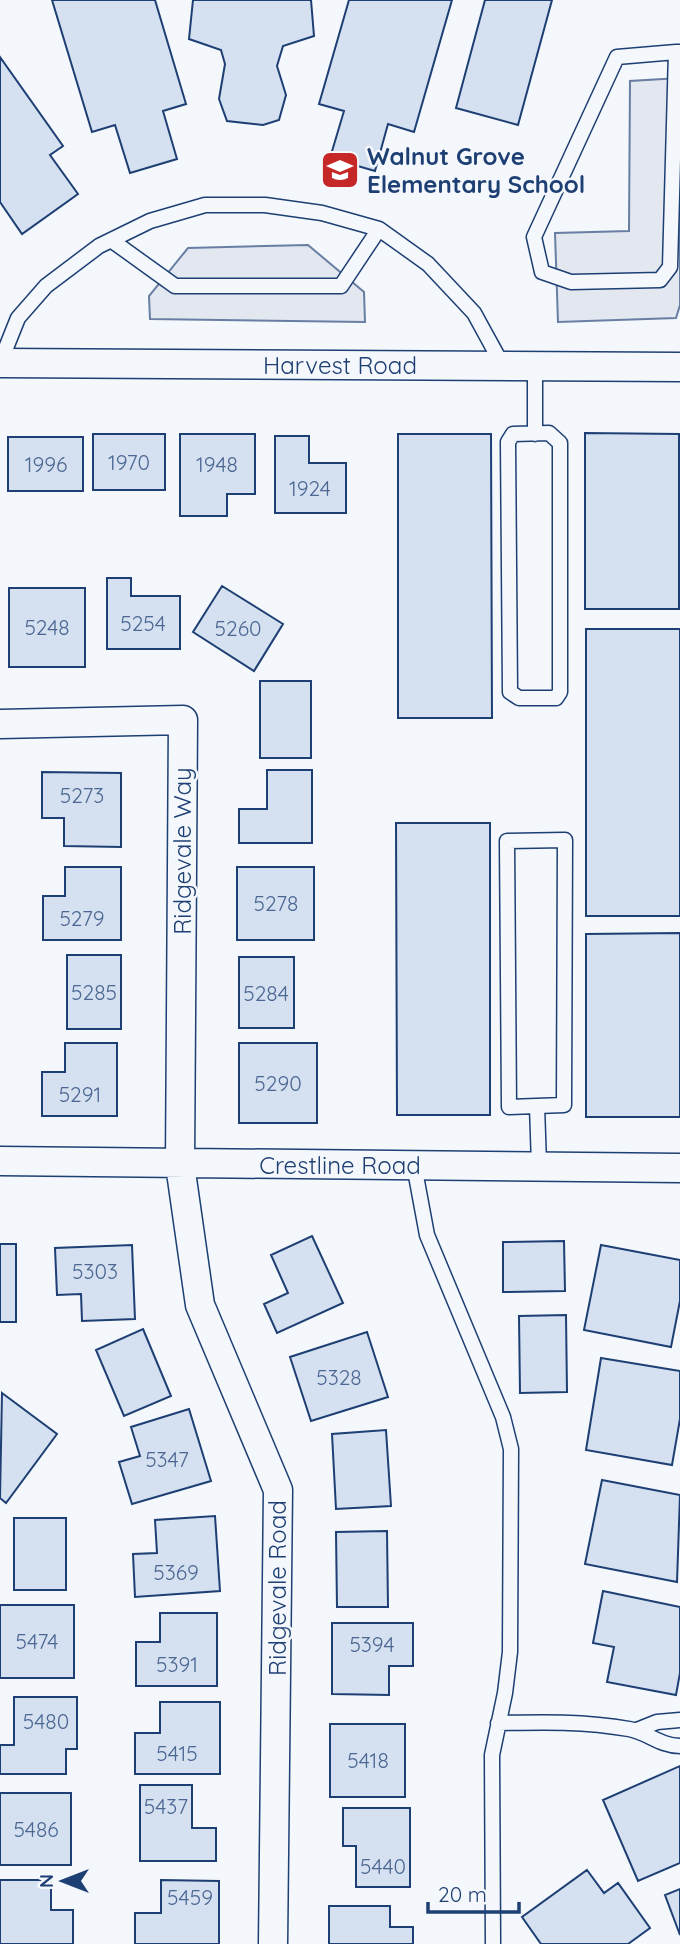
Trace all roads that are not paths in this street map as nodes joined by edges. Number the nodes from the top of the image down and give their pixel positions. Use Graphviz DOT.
graph roads {
  1 [pos="678,52"];
  2 [pos="379,229"];
  3 [pos="111,240"];
  4 [pos="0,363"];
  5 [pos="503,366"];
  6 [pos="535,366"];
  7 [pos="680,367"];
  8 [pos="535,434"];
  9 [pos="0,724"];
  10 [pos="537,1106"];
  11 [pos="0,1161"];
  12 [pos="180,1165"];
  13 [pos="414,1165"];
  14 [pos="539,1165"];
  15 [pos="680,1168"];
  16 [pos="680,1720"];
  17 [pos="498,1723"];
  18 [pos="637,1730"];
  19 [pos="680,1746"];
  20 [pos="273,1944"];
  21 [pos="493,1944"];
  1 -- 1 [label="lane"];
  2 -- 3 [label="lane"];
  2 -- 3 [label="lane"];
  2 -- 5 [label="lane"];
  3 -- 4 [label="lane"];
  4 -- 5 [label="street, Harvest Road"];
  5 -- 6 [label="street, Harvest Road"];
  6 -- 7 [label="street, Harvest Road"];
  6 -- 8 [label="lane"];
  8 -- 8 [label="lane"];
  9 -- 12 [label="street, Ridgevale Way"];
  10 -- 10 [label="lane"];
  10 -- 14 [label="lane"];
  11 -- 12 [label="street, Crestline Road"];
  12 -- 13 [label="street, Crestline Road"];
  12 -- 20 [label="street, Ridgevale Road"];
  13 -- 14 [label="street, Crestline Road"];
  13 -- 17 [label="lane"];
  14 -- 15 [label="street, Crestline Road"];
  16 -- 18 [label="lane"];
  17 -- 18 [label="lane"];
  17 -- 21 [label="lane"];
  18 -- 19 [label="lane"];
}
